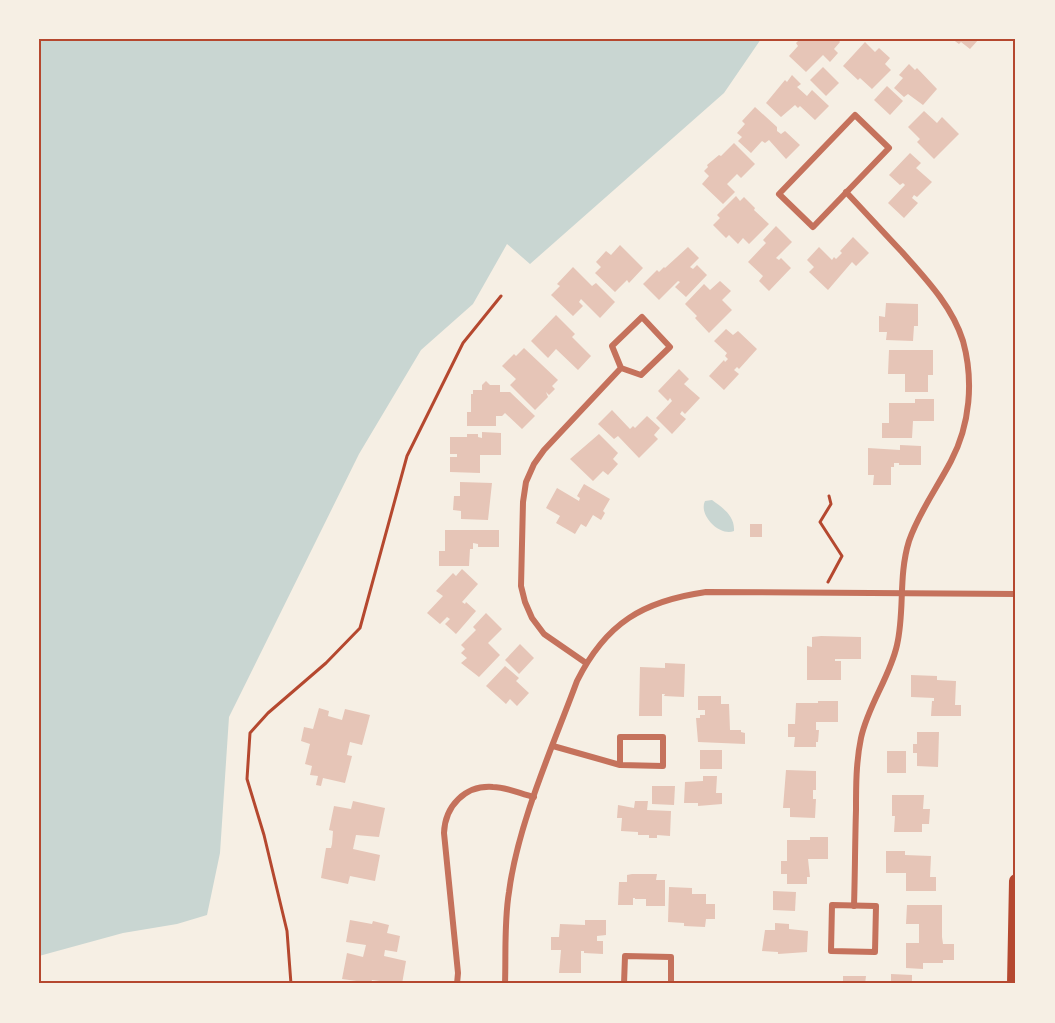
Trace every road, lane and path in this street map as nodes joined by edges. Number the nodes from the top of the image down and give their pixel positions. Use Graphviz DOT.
graph roads {
  1 [pos="846,192"];
  2 [pos="501,296"];
  3 [pos="621,368"];
  4 [pos="829,496"];
  5 [pos="821,594"];
  6 [pos="900,594"];
  7 [pos="1016,594"];
  8 [pos="586,663"];
  9 [pos="553,746"];
  10 [pos="620,765"];
  11 [pos="534,797"];
  12 [pos="1016,881"];
  13 [pos="854,906"];
  14 [pos="291,984"];
  15 [pos="457,984"];
  16 [pos="505,984"];
  17 [pos="624,984"];
  18 [pos="670,984"];
  19 [pos="1014,984"];
  1 -- 1 [label="street"];
  1 -- 6 [label="street"];
  2 -- 14 [label="path"];
  3 -- 3 [label="street"];
  3 -- 8 [label="street"];
  4 -- 5 [label="path"];
  5 -- 6 [label="street"];
  5 -- 8 [label="street"];
  6 -- 7 [label="street"];
  6 -- 13 [label="street"];
  8 -- 9 [label="street"];
  9 -- 10 [label="street"];
  9 -- 11 [label="street"];
  10 -- 10 [label="street"];
  11 -- 15 [label="street"];
  11 -- 16 [label="street"];
  12 -- 19 [label="main road"];
  13 -- 13 [label="street"];
  17 -- 18 [label="street"];
}
